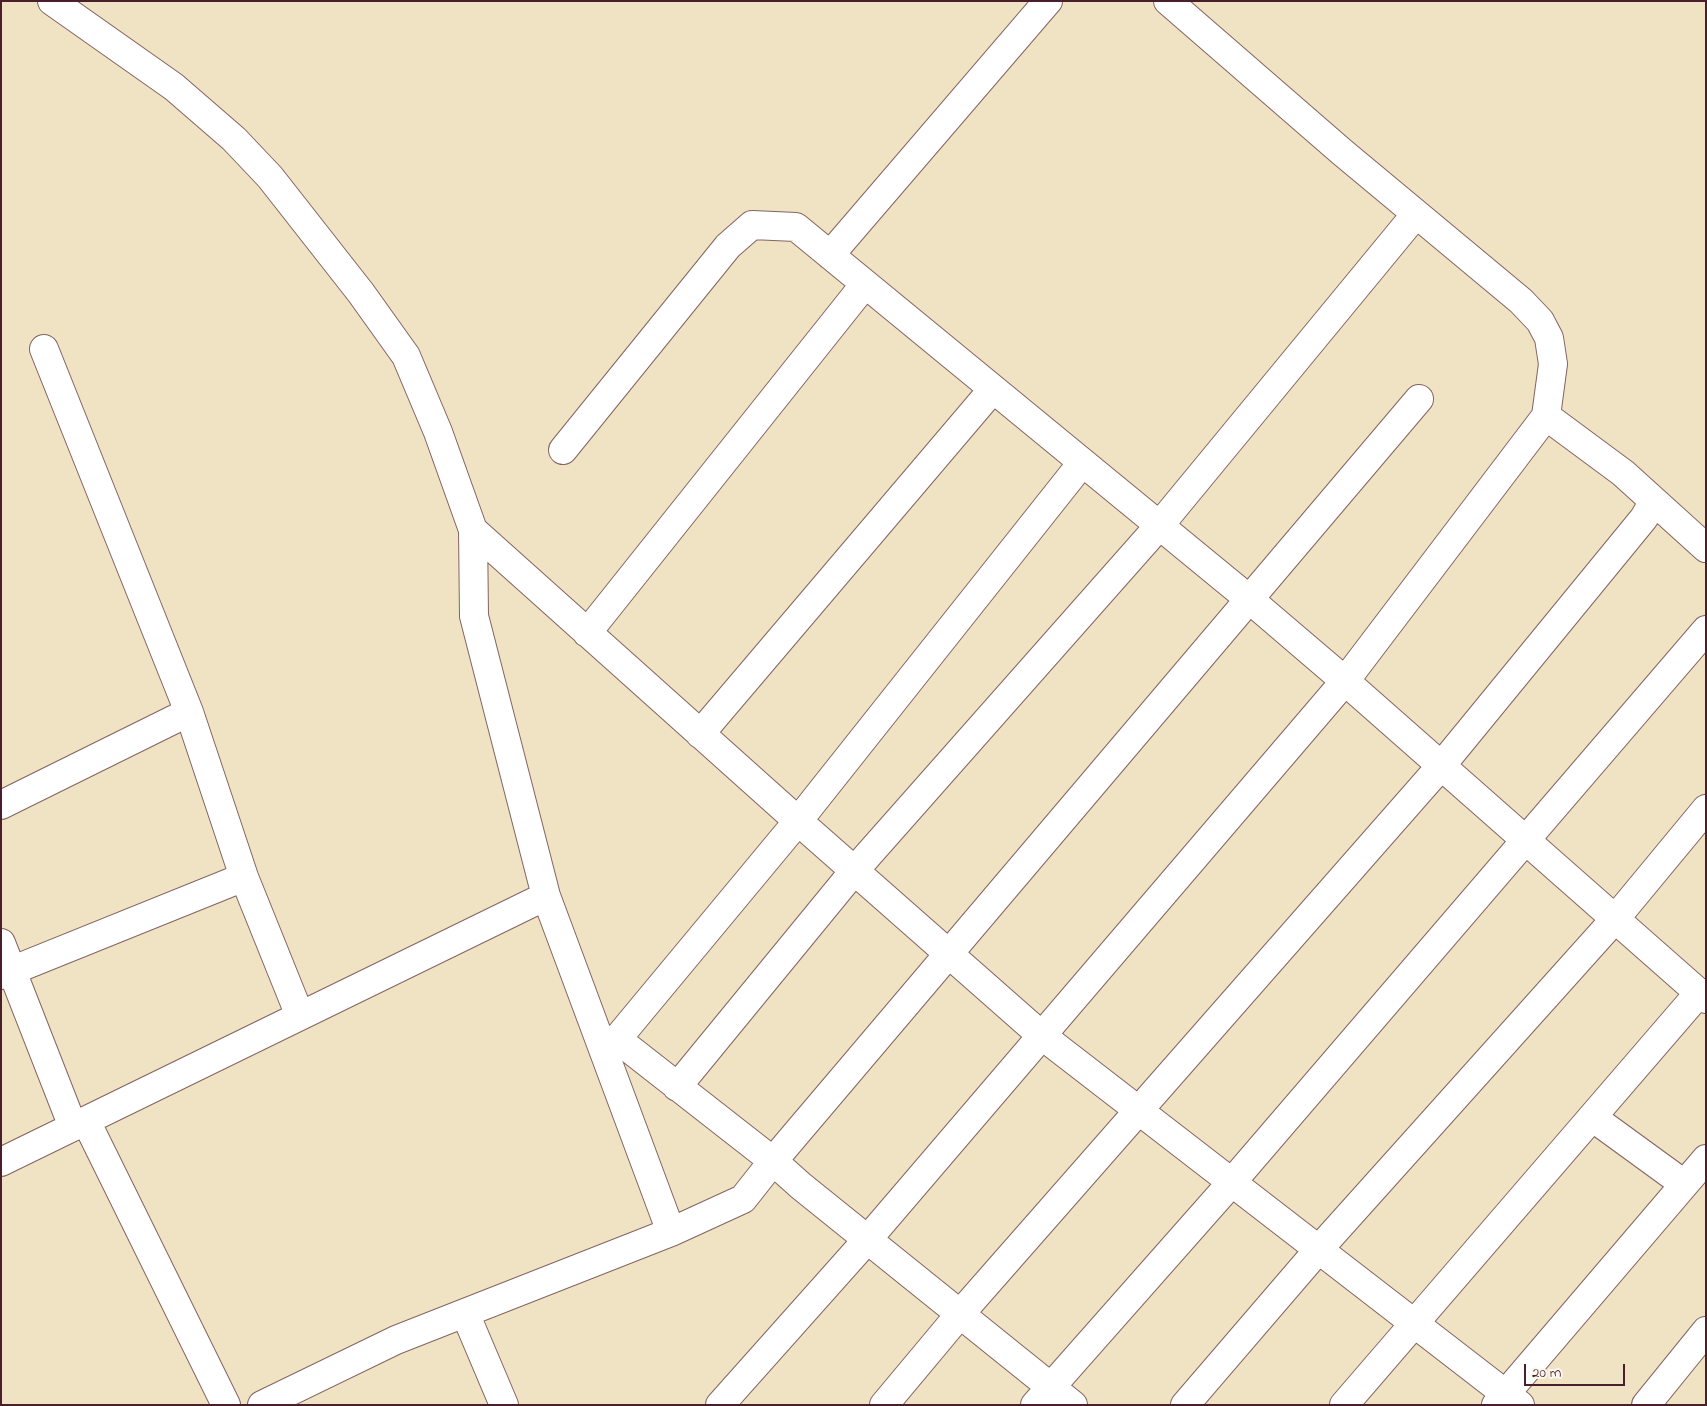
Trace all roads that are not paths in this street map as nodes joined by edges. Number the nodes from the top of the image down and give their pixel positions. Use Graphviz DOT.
graph roads {
  1 [pos="52,1"];
  2 [pos="1048,1"];
  3 [pos="1168,1"];
  4 [pos="1416,214"];
  5 [pos="830,255"];
  6 [pos="865,284"];
  7 [pos="44,349"];
  8 [pos="992,389"];
  9 [pos="1419,399"];
  10 [pos="1546,416"];
  11 [pos="563,450"];
  12 [pos="1082,462"];
  13 [pos="1653,502"];
  14 [pos="1159,526"];
  15 [pos="473,530"];
  16 [pos="1706,548"];
  17 [pos="1249,599"];
  18 [pos="1706,630"];
  19 [pos="587,633"];
  20 [pos="1345,681"];
  21 [pos="189,712"];
  22 [pos="700,734"];
  23 [pos="1441,766"];
  24 [pos="1,805"];
  25 [pos="1706,809"];
  26 [pos="798,822"];
  27 [pos="1525,840"];
  28 [pos="854,871"];
  29 [pos="244,876"];
  30 [pos="546,896"];
  31 [pos="1615,919"];
  32 [pos="1,943"];
  33 [pos="948,953"];
  34 [pos="7,973"];
  35 [pos="1702,996"];
  36 [pos="300,1016"];
  37 [pos="1041,1035"];
  38 [pos="610,1045"];
  39 [pos="677,1087"];
  40 [pos="1139,1111"];
  41 [pos="1592,1117"];
  42 [pos="79,1124"];
  43 [pos="1706,1159"];
  44 [pos="773,1161"];
  45 [pos="1,1162"];
  46 [pos="1232,1182"];
  47 [pos="1684,1184"];
  48 [pos="671,1232"];
  49 [pos="867,1240"];
  50 [pos="1319,1249"];
  51 [pos="465,1313"];
  52 [pos="960,1314"];
  53 [pos="1414,1323"];
  54 [pos="1706,1331"];
  55 [pos="1042,1396"];
  56 [pos="290,1399"];
  57 [pos="1507,1401"];
  58 [pos="226,1405"];
  59 [pos="262,1405"];
  60 [pos="504,1405"];
  61 [pos="720,1405"];
  62 [pos="884,1405"];
  63 [pos="1073,1405"];
  64 [pos="1185,1405"];
  65 [pos="1344,1405"];
  66 [pos="1646,1405"];
  1 -- 15 [label="street"];
  2 -- 5 [label="street"];
  3 -- 4 [label="street"];
  4 -- 10 [label="street"];
  4 -- 14 [label="street"];
  5 -- 6 [label="street"];
  5 -- 11 [label="street"];
  6 -- 8 [label="street"];
  6 -- 19 [label="street"];
  7 -- 21 [label="street"];
  8 -- 12 [label="street"];
  8 -- 22 [label="street"];
  9 -- 17 [label="street"];
  10 -- 13 [label="street"];
  10 -- 20 [label="street"];
  12 -- 14 [label="street"];
  12 -- 26 [label="street"];
  13 -- 16 [label="street"];
  13 -- 23 [label="street"];
  14 -- 17 [label="street"];
  14 -- 28 [label="street"];
  15 -- 19 [label="street"];
  15 -- 30 [label="street"];
  17 -- 20 [label="street"];
  17 -- 33 [label="street"];
  18 -- 27 [label="street"];
  19 -- 22 [label="street"];
  20 -- 23 [label="street"];
  20 -- 37 [label="street"];
  21 -- 24 [label="street"];
  21 -- 29 [label="street"];
  22 -- 26 [label="street"];
  23 -- 27 [label="street"];
  23 -- 40 [label="street"];
  25 -- 31 [label="street"];
  26 -- 28 [label="street"];
  26 -- 38 [label="street"];
  27 -- 31 [label="street"];
  27 -- 46 [label="street"];
  28 -- 33 [label="street"];
  28 -- 39 [label="street"];
  29 -- 34 [label="street"];
  29 -- 36 [label="street"];
  30 -- 36 [label="street"];
  30 -- 38 [label="street"];
  31 -- 35 [label="street"];
  31 -- 50 [label="street"];
  32 -- 34 [label="street"];
  33 -- 37 [label="street"];
  33 -- 44 [label="street"];
  34 -- 42 [label="street"];
  35 -- 41 [label="street"];
  36 -- 42 [label="street"];
  37 -- 40 [label="street"];
  37 -- 49 [label="street"];
  38 -- 39 [label="street"];
  38 -- 48 [label="street"];
  39 -- 44 [label="street"];
  40 -- 46 [label="street"];
  40 -- 52 [label="street"];
  41 -- 47 [label="street"];
  41 -- 53 [label="street"];
  42 -- 45 [label="street"];
  42 -- 58 [label="street"];
  43 -- 47 [label="street"];
  44 -- 48 [label="street"];
  44 -- 49 [label="street"];
  46 -- 50 [label="street"];
  46 -- 55 [label="street"];
  47 -- 57 [label="street"];
  48 -- 51 [label="street"];
  49 -- 52 [label="street"];
  49 -- 61 [label="street"];
  50 -- 53 [label="street"];
  50 -- 64 [label="street"];
  51 -- 56 [label="street"];
  51 -- 60 [label="street"];
  52 -- 55 [label="street"];
  52 -- 62 [label="street"];
  53 -- 57 [label="street"];
  53 -- 65 [label="street"];
  54 -- 66 [label="street"];
  55 -- 63 [label="street"];
  56 -- 59 [label="street"];
}
